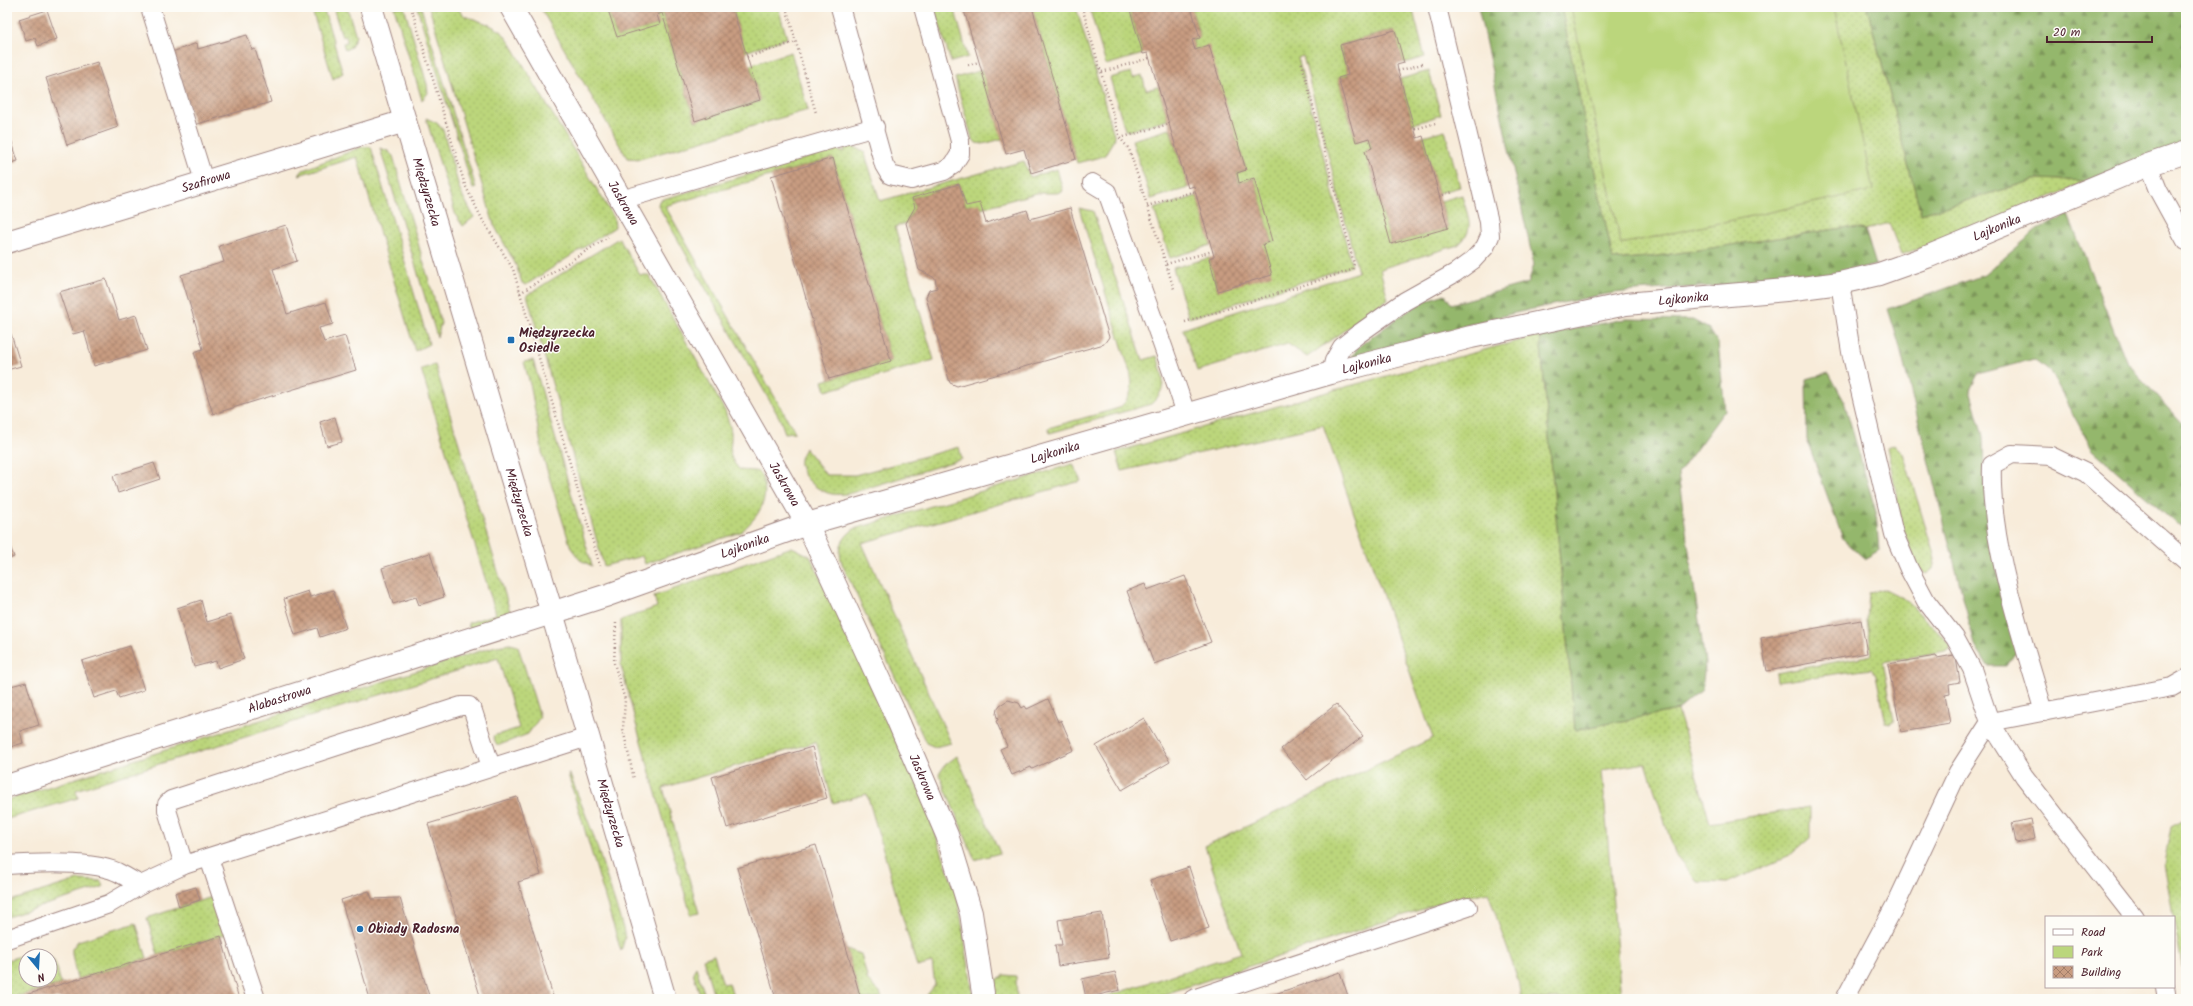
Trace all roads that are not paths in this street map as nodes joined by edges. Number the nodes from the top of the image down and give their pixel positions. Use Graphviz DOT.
graph roads {
  1 [pos="150,7"];
  2 [pos="371,7"];
  3 [pos="511,7"];
  4 [pos="840,7"];
  5 [pos="923,7"];
  6 [pos="1437,7"];
  7 [pos="405,121"];
  8 [pos="874,128"];
  9 [pos="2186,152"];
  10 [pos="2148,165"];
  11 [pos="204,182"];
  12 [pos="1092,183"];
  13 [pos="621,200"];
  14 [pos="2186,241"];
  15 [pos="7,242"];
  16 [pos="1840,283"];
  17 [pos="1331,373"];
  18 [pos="1186,414"];
  19 [pos="807,524"];
  20 [pos="2186,561"];
  21 [pos="552,613"];
  22 [pos="2186,679"];
  23 [pos="2044,712"];
  24 [pos="1990,722"];
  25 [pos="588,737"];
  26 [pos="491,767"];
  27 [pos="7,786"];
  28 [pos="209,858"];
  29 [pos="7,865"];
  30 [pos="184,865"];
  31 [pos="141,885"];
  32 [pos="1468,907"];
  33 [pos="2133,916"];
  34 [pos="7,939"];
  35 [pos="2165,988"];
  36 [pos="983,993"];
  37 [pos="256,999"];
  38 [pos="665,999"];
  39 [pos="1193,999"];
  40 [pos="1845,999"];
  41 [pos="2167,999"];
  1 -- 11 [label="lane"];
  2 -- 7 [label="street, Międzyrzecka"];
  3 -- 13 [label="street, Jaskrowa"];
  4 -- 8 [label="lane"];
  5 -- 8 [label="lane"];
  6 -- 17 [label="lane"];
  7 -- 11 [label="street, Szafirowa"];
  7 -- 21 [label="street, Międzyrzecka"];
  8 -- 13 [label="lane"];
  9 -- 10 [label="street, Lajkonika"];
  10 -- 14 [label="lane"];
  10 -- 16 [label="street, Lajkonika"];
  11 -- 15 [label="street, Szafirowa"];
  12 -- 18 [label="lane"];
  13 -- 19 [label="street, Jaskrowa"];
  16 -- 17 [label="street, Lajkonika"];
  16 -- 24 [label="lane"];
  17 -- 18 [label="street, Lajkonika"];
  18 -- 19 [label="street, Lajkonika"];
  19 -- 21 [label="street, Lajkonika"];
  19 -- 36 [label="street, Jaskrowa"];
  20 -- 23 [label="lane"];
  21 -- 25 [label="street, Międzyrzecka"];
  21 -- 27 [label="street, Alabastrowa"];
  22 -- 23 [label="lane"];
  23 -- 24 [label="lane"];
  24 -- 33 [label="lane"];
  24 -- 40 [label="lane"];
  25 -- 26 [label="lane"];
  25 -- 38 [label="street, Międzyrzecka"];
  26 -- 28 [label="lane"];
  26 -- 30 [label="lane"];
  28 -- 30 [label="lane"];
  28 -- 37 [label="lane"];
  29 -- 31 [label="lane"];
  30 -- 31 [label="lane"];
  31 -- 34 [label="lane"];
  32 -- 39 [label="lane"];
  35 -- 41 [label="lane"];
}
